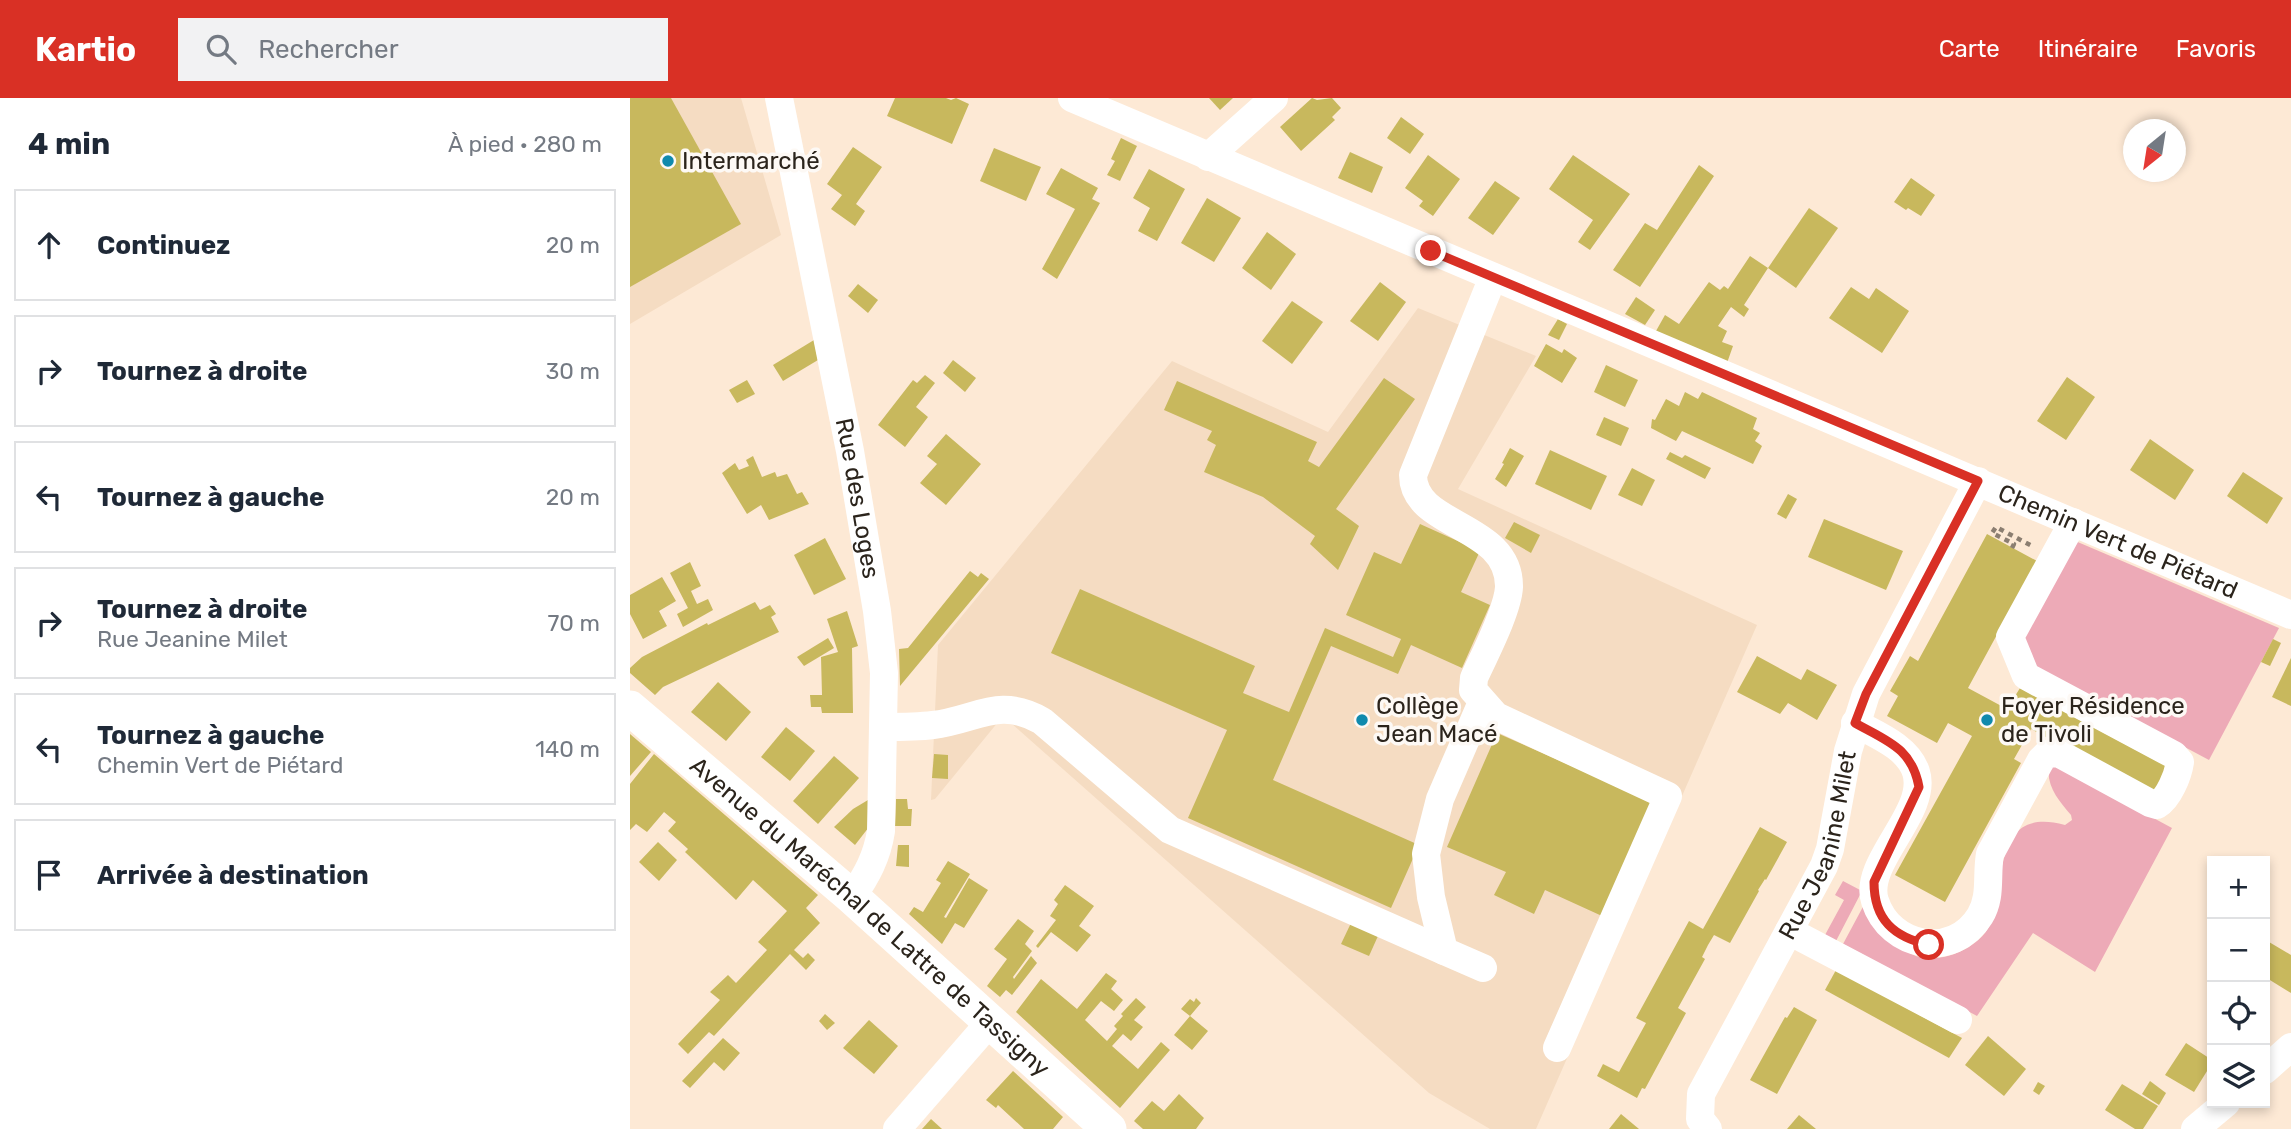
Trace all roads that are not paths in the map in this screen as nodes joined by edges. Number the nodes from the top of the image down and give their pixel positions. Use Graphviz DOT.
graph roads {
  1 [pos="779,98"];
  2 [pos="1072,98"];
  3 [pos="1274,98"];
  4 [pos="1208,157"];
  5 [pos="1493,277"];
  6 [pos="1978,481"];
  7 [pos="2074,522"];
  8 [pos="2291,615"];
  9 [pos="1482,702"];
  10 [pos="630,708"];
  11 [pos="1855,723"];
  12 [pos="884,727"];
  13 [pos="852,897"];
  14 [pos="1789,930"];
  15 [pos="1444,951"];
  16 [pos="1483,968"];
  17 [pos="1958,1020"];
  18 [pos="991,1021"];
  19 [pos="2291,1047"];
  20 [pos="1558,1048"];
  21 [pos="2270,1066"];
  22 [pos="2220,1108"];
  23 [pos="897,1129"];
  24 [pos="1109,1129"];
  25 [pos="1708,1129"];
  26 [pos="2195,1129"];
  1 -- 12 [label="street, Rue des Loges"];
  2 -- 4 [label="street, Chemin Vert de Piétard"];
  3 -- 4 [label="street"];
  4 -- 5 [label="street, Chemin Vert de Piétard"];
  5 -- 6 [label="street, Chemin Vert de Piétard"];
  5 -- 9 [label="street"];
  6 -- 7 [label="street, Chemin Vert de Piétard"];
  6 -- 11 [label="street, Rue Jeanine Milet"];
  7 -- 8 [label="street, Chemin Vert de Piétard"];
  7 -- 11 [label="street"];
  9 -- 15 [label="street"];
  9 -- 20 [label="street"];
  10 -- 13 [label="main road, Avenue du Maréchal de Lattre de Tassigny"];
  11 -- 14 [label="street, Rue Jeanine Milet"];
  12 -- 13 [label="street, Rue des Loges"];
  12 -- 15 [label="street"];
  13 -- 18 [label="main road, Avenue du Maréchal de Lattre de Tassigny"];
  14 -- 17 [label="street"];
  14 -- 25 [label="street, Rue Jeanine Milet"];
  15 -- 16 [label="street"];
  18 -- 23 [label="street"];
  18 -- 24 [label="main road, Avenue du Maréchal de Lattre de Tassigny"];
  19 -- 21 [label="street"];
  22 -- 26 [label="street"];
}
